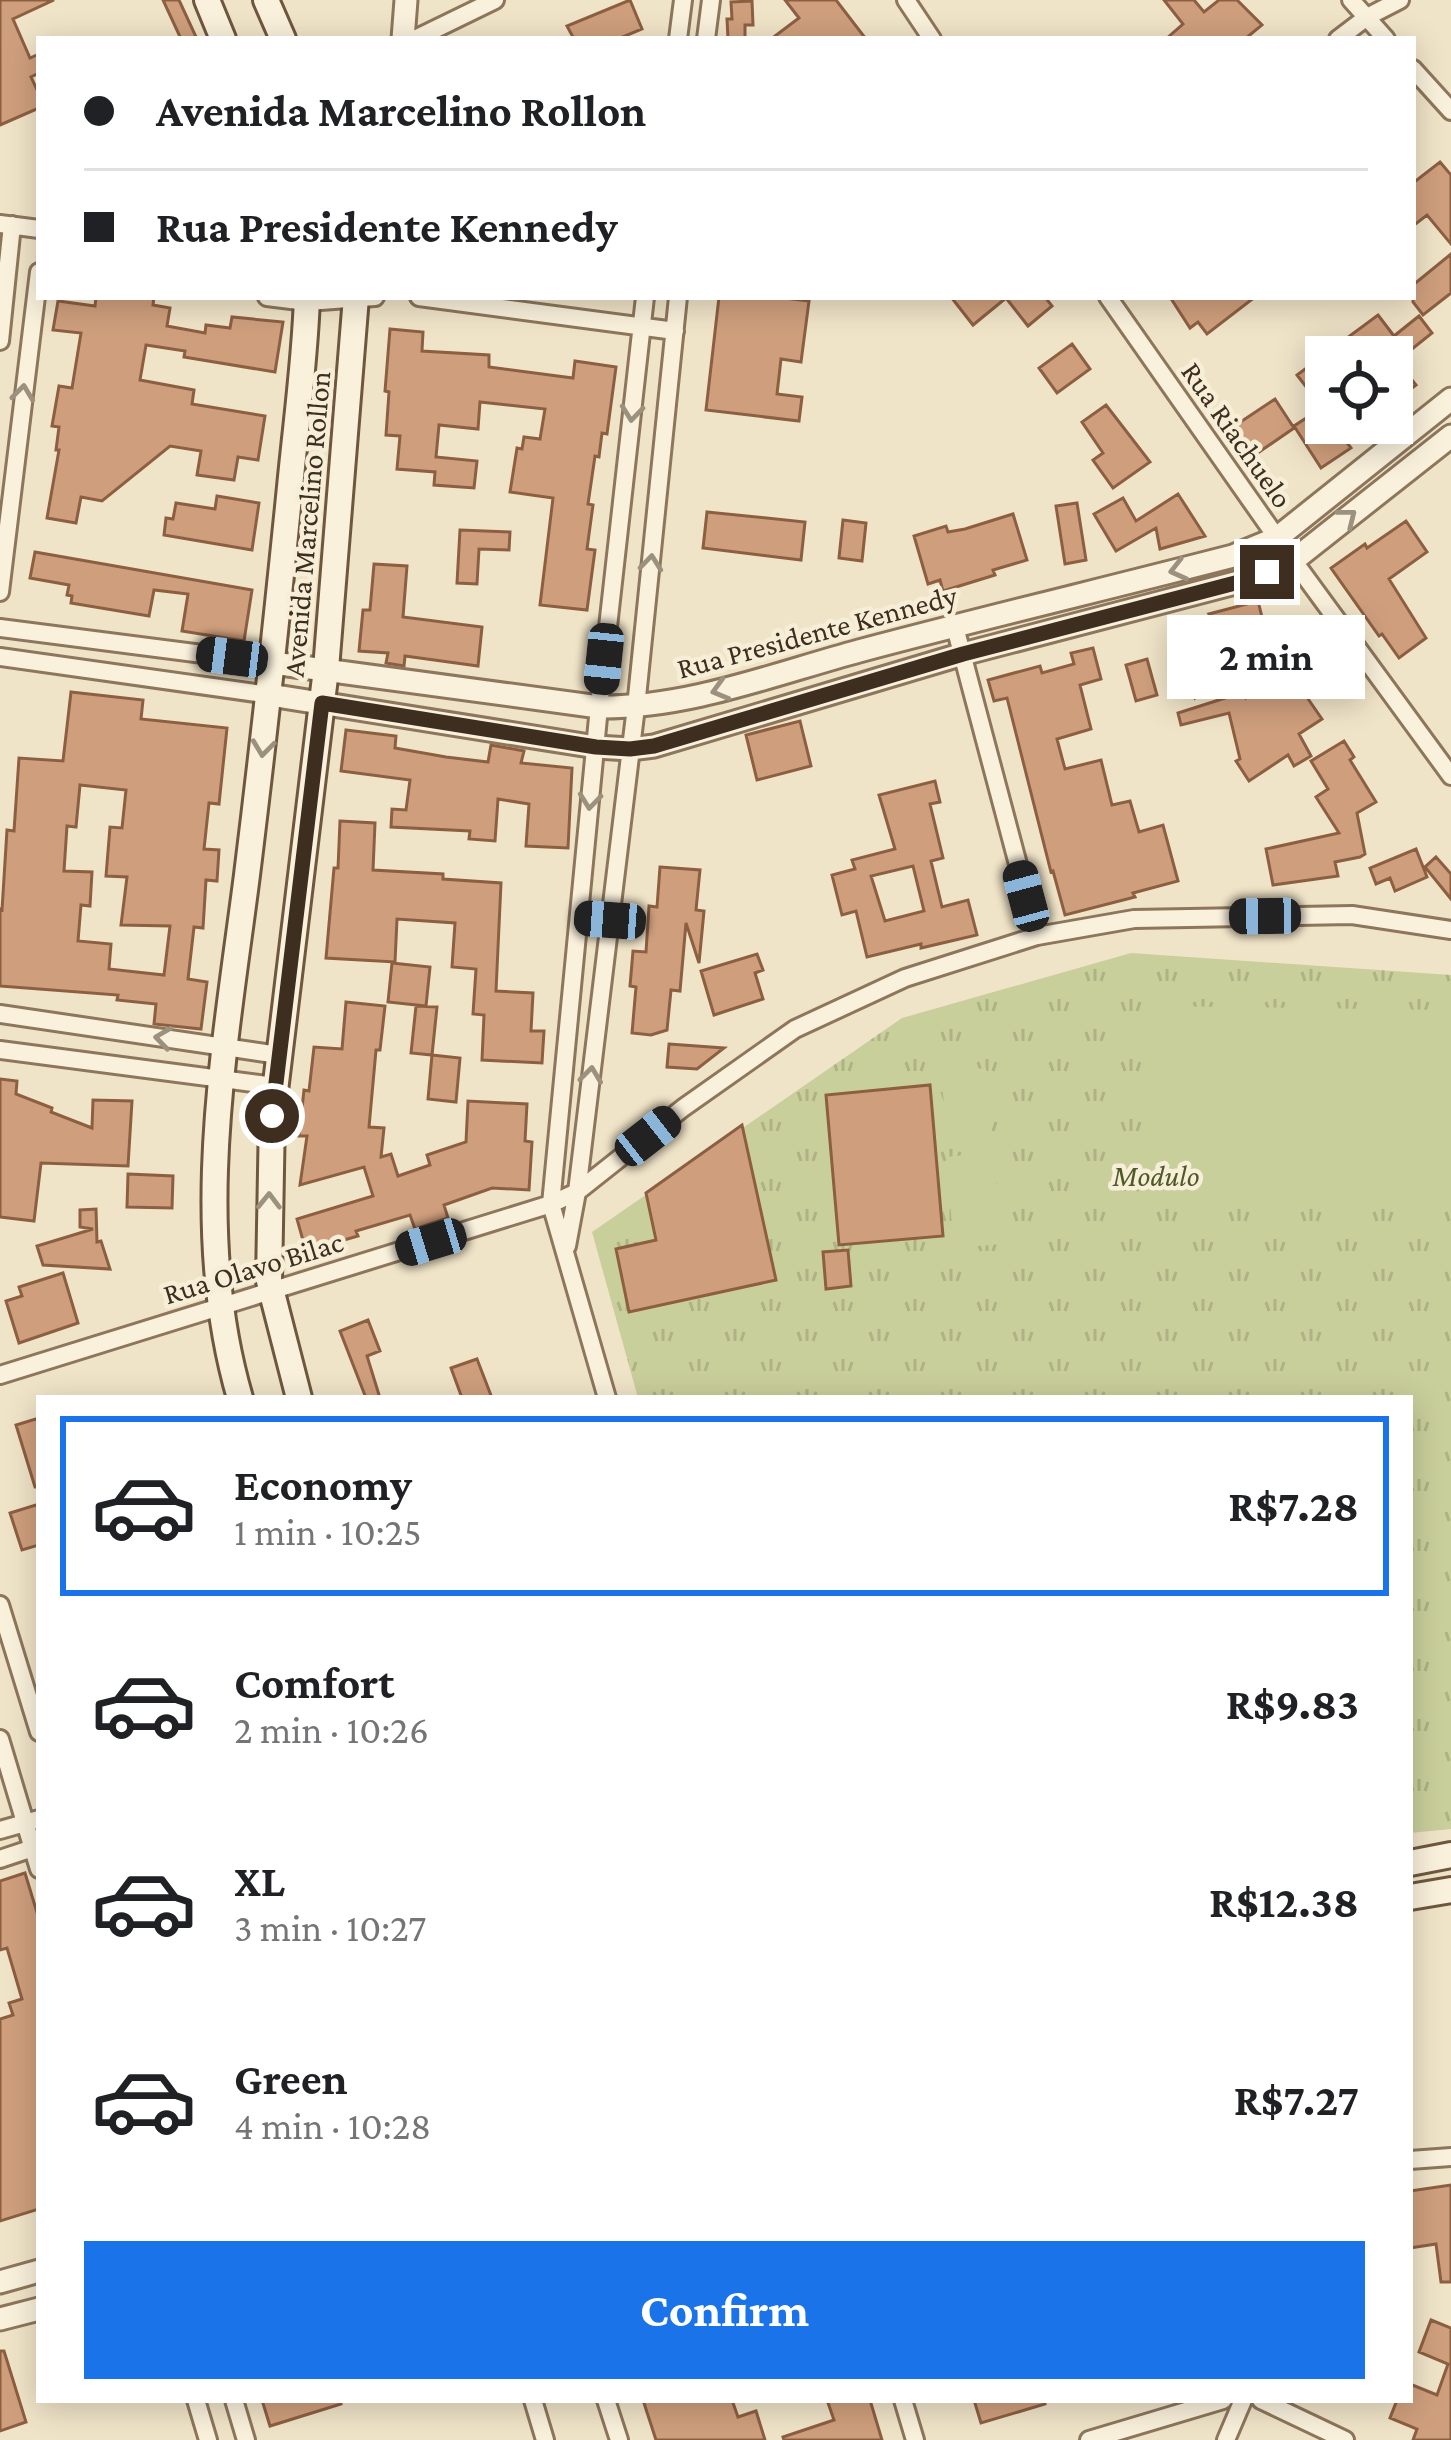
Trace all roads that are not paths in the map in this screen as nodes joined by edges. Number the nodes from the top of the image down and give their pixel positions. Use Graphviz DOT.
graph roads {
  1 [pos="207,0"];
  2 [pos="266,0"];
  3 [pos="406,0"];
  4 [pos="495,0"];
  5 [pos="682,0"];
  6 [pos="711,0"];
  7 [pos="906,0"];
  8 [pos="1351,0"];
  9 [pos="1400,0"];
  10 [pos="1367,17"];
  11 [pos="222,36"];
  12 [pos="282,36"];
  13 [pos="403,36"];
  14 [pos="421,36"];
  15 [pos="678,36"];
  16 [pos="706,36"];
  17 [pos="930,36"];
  18 [pos="1342,36"];
  19 [pos="1383,36"];
  20 [pos="1416,71"];
  21 [pos="1451,111"];
  22 [pos="6,225"];
  23 [pos="36,229"];
  24 [pos="4,262"];
  25 [pos="36,269"];
  26 [pos="36,295"];
  27 [pos="308,300"];
  28 [pos="363,300"];
  29 [pos="441,300"];
  30 [pos="646,300"];
  31 [pos="678,300"];
  32 [pos="1110,300"];
  33 [pos="642,328"];
  34 [pos="675,331"];
  35 [pos="0,340"];
  36 [pos="1451,399"];
  37 [pos="1451,436"];
  38 [pos="1277,538"];
  39 [pos="1294,560"];
  40 [pos="0,592"];
  41 [pos="955,627"];
  42 [pos="0,628"];
  43 [pos="111,642"];
  44 [pos="963,654"];
  45 [pos="0,658"];
  46 [pos="272,663"];
  47 [pos="326,669"];
  48 [pos="104,672"];
  49 [pos="270,695"];
  50 [pos="322,703"];
  51 [pos="599,707"];
  52 [pos="636,707"];
  53 [pos="596,747"];
  54 [pos="630,749"];
  55 [pos="1451,776"];
  56 [pos="579,917"];
  57 [pos="610,920"];
  58 [pos="1451,930"];
  59 [pos="1037,936"];
  60 [pos="0,1013"];
  61 [pos="225,1047"];
  62 [pos="0,1050"];
  63 [pos="279,1055"];
  64 [pos="222,1079"];
  65 [pos="275,1086"];
  66 [pos="577,1192"];
  67 [pos="551,1204"];
  68 [pos="566,1252"];
  69 [pos="271,1292"];
  70 [pos="222,1304"];
  71 [pos="0,1376"];
  72 [pos="239,1395"];
  73 [pos="298,1395"];
  74 [pos="606,1395"];
  75 [pos="0,1606"];
  76 [pos="36,1722"];
  77 [pos="0,1738"];
  78 [pos="32,1821"];
  79 [pos="0,1830"];
  80 [pos="36,1847"];
  81 [pos="1451,1855"];
  82 [pos="0,1858"];
  83 [pos="1413,1862"];
  84 [pos="1451,1890"];
  85 [pos="1413,1896"];
  86 [pos="1451,2157"];
  87 [pos="1413,2160"];
  88 [pos="36,2272"];
  89 [pos="0,2282"];
  90 [pos="36,2309"];
  91 [pos="0,2320"];
  92 [pos="197,2403"];
  93 [pos="235,2403"];
  94 [pos="534,2403"];
  95 [pos="607,2403"];
  96 [pos="904,2403"];
  97 [pos="1212,2403"];
  98 [pos="1242,2403"];
  99 [pos="1267,2403"];
  100 [pos="208,2440"];
  101 [pos="246,2440"];
  102 [pos="545,2440"];
  103 [pos="619,2440"];
  104 [pos="915,2440"];
  105 [pos="1089,2440"];
  106 [pos="1226,2440"];
  107 [pos="1345,2440"];
  1 -- 11 [label="main road"];
  2 -- 12 [label="main road"];
  3 -- 13 [label="street"];
  4 -- 14 [label="street"];
  5 -- 15 [label="street"];
  6 -- 16 [label="street"];
  7 -- 17 [label="street"];
  8 -- 10 [label="street"];
  9 -- 10 [label="street"];
  10 -- 18 [label="street"];
  10 -- 19 [label="street"];
  20 -- 21 [label="street"];
  22 -- 23 [label="street"];
  22 -- 24 [label="street"];
  24 -- 25 [label="street"];
  24 -- 35 [label="street"];
  40 -- 26 [label="street, one-way"];
  27 -- 46 [label="main road, Avenida Marcelino Rollon"];
  28 -- 47 [label="main road, Avenida Marcelino Rollon"];
  29 -- 33 [label="street"];
  30 -- 33 [label="street"];
  31 -- 34 [label="street"];
  32 -- 38 [label="street, Rua Riachuelo"];
  33 -- 34 [label="street"];
  33 -- 51 [label="street, one-way"];
  52 -- 34 [label="street, one-way"];
  36 -- 38 [label="street, Rua Presidente Kennedy"];
  39 -- 37 [label="street, Rua Presidente Kennedy, one-way"];
  38 -- 39 [label="street, Rua Riachuelo"];
  38 -- 41 [label="street, Rua Presidente Kennedy, one-way"];
  39 -- 44 [label="street, Rua Presidente Kennedy"];
  39 -- 55 [label="street, Rua Riachuelo"];
  41 -- 44 [label="street"];
  41 -- 52 [label="street, Rua Presidente Kennedy, one-way"];
  42 -- 43 [label="street, Rua Presidente Kennedy"];
  43 -- 46 [label="street, Rua Presidente Kennedy"];
  43 -- 48 [label="street"];
  44 -- 54 [label="street, Rua Presidente Kennedy"];
  44 -- 59 [label="street"];
  45 -- 48 [label="street, Rua Presidente Kennedy"];
  46 -- 47 [label="street, Rua Presidente Kennedy"];
  46 -- 49 [label="main road, Avenida Marcelino Rollon"];
  47 -- 50 [label="main road, Avenida Marcelino Rollon"];
  47 -- 51 [label="street, Rua Presidente Kennedy"];
  48 -- 49 [label="street, Rua Presidente Kennedy"];
  49 -- 50 [label="street, Rua Presidente Kennedy"];
  49 -- 61 [label="main road, Avenida Marcelino Rollon, one-way"];
  50 -- 53 [label="street, Rua Presidente Kennedy"];
  50 -- 63 [label="main road, Avenida Marcelino Rollon"];
  51 -- 52 [label="street, Rua Presidente Kennedy"];
  51 -- 53 [label="street"];
  52 -- 54 [label="street"];
  53 -- 54 [label="street, Rua Presidente Kennedy"];
  53 -- 56 [label="street, one-way"];
  54 -- 57 [label="street"];
  56 -- 57 [label="street"];
  56 -- 67 [label="street"];
  66 -- 57 [label="street, one-way"];
  58 -- 59 [label="street, Rua Olavo Bilac"];
  59 -- 66 [label="street, Rua Olavo Bilac"];
  61 -- 60 [label="street, one-way"];
  61 -- 63 [label="street"];
  61 -- 64 [label="main road, Avenida Marcelino Rollon"];
  62 -- 64 [label="street"];
  63 -- 65 [label="main road, Avenida Marcelino Rollon"];
  64 -- 65 [label="street"];
  64 -- 70 [label="main road, Avenida Marcelino Rollon"];
  69 -- 65 [label="main road, Avenida Marcelino Rollon, one-way"];
  66 -- 67 [label="street, Rua Olavo Bilac"];
  66 -- 68 [label="street"];
  67 -- 68 [label="street"];
  67 -- 69 [label="street, Rua Olavo Bilac"];
  68 -- 74 [label="street"];
  69 -- 70 [label="street, Rua Olavo Bilac"];
  69 -- 73 [label="main road, Avenida Marcelino Rollon"];
  70 -- 71 [label="street, Rua Olavo Bilac"];
  70 -- 72 [label="main road, Avenida Marcelino Rollon"];
  75 -- 76 [label="street"];
  77 -- 78 [label="street"];
  78 -- 79 [label="street"];
  78 -- 80 [label="street"];
  80 -- 82 [label="street"];
  81 -- 83 [label="main road"];
  84 -- 85 [label="main road"];
  86 -- 87 [label="street"];
  88 -- 89 [label="street"];
  90 -- 91 [label="street"];
  92 -- 100 [label="street"];
  93 -- 101 [label="street"];
  94 -- 102 [label="street"];
  95 -- 103 [label="street"];
  96 -- 104 [label="street"];
  97 -- 105 [label="street"];
  98 -- 106 [label="street"];
  99 -- 107 [label="street"];
}
